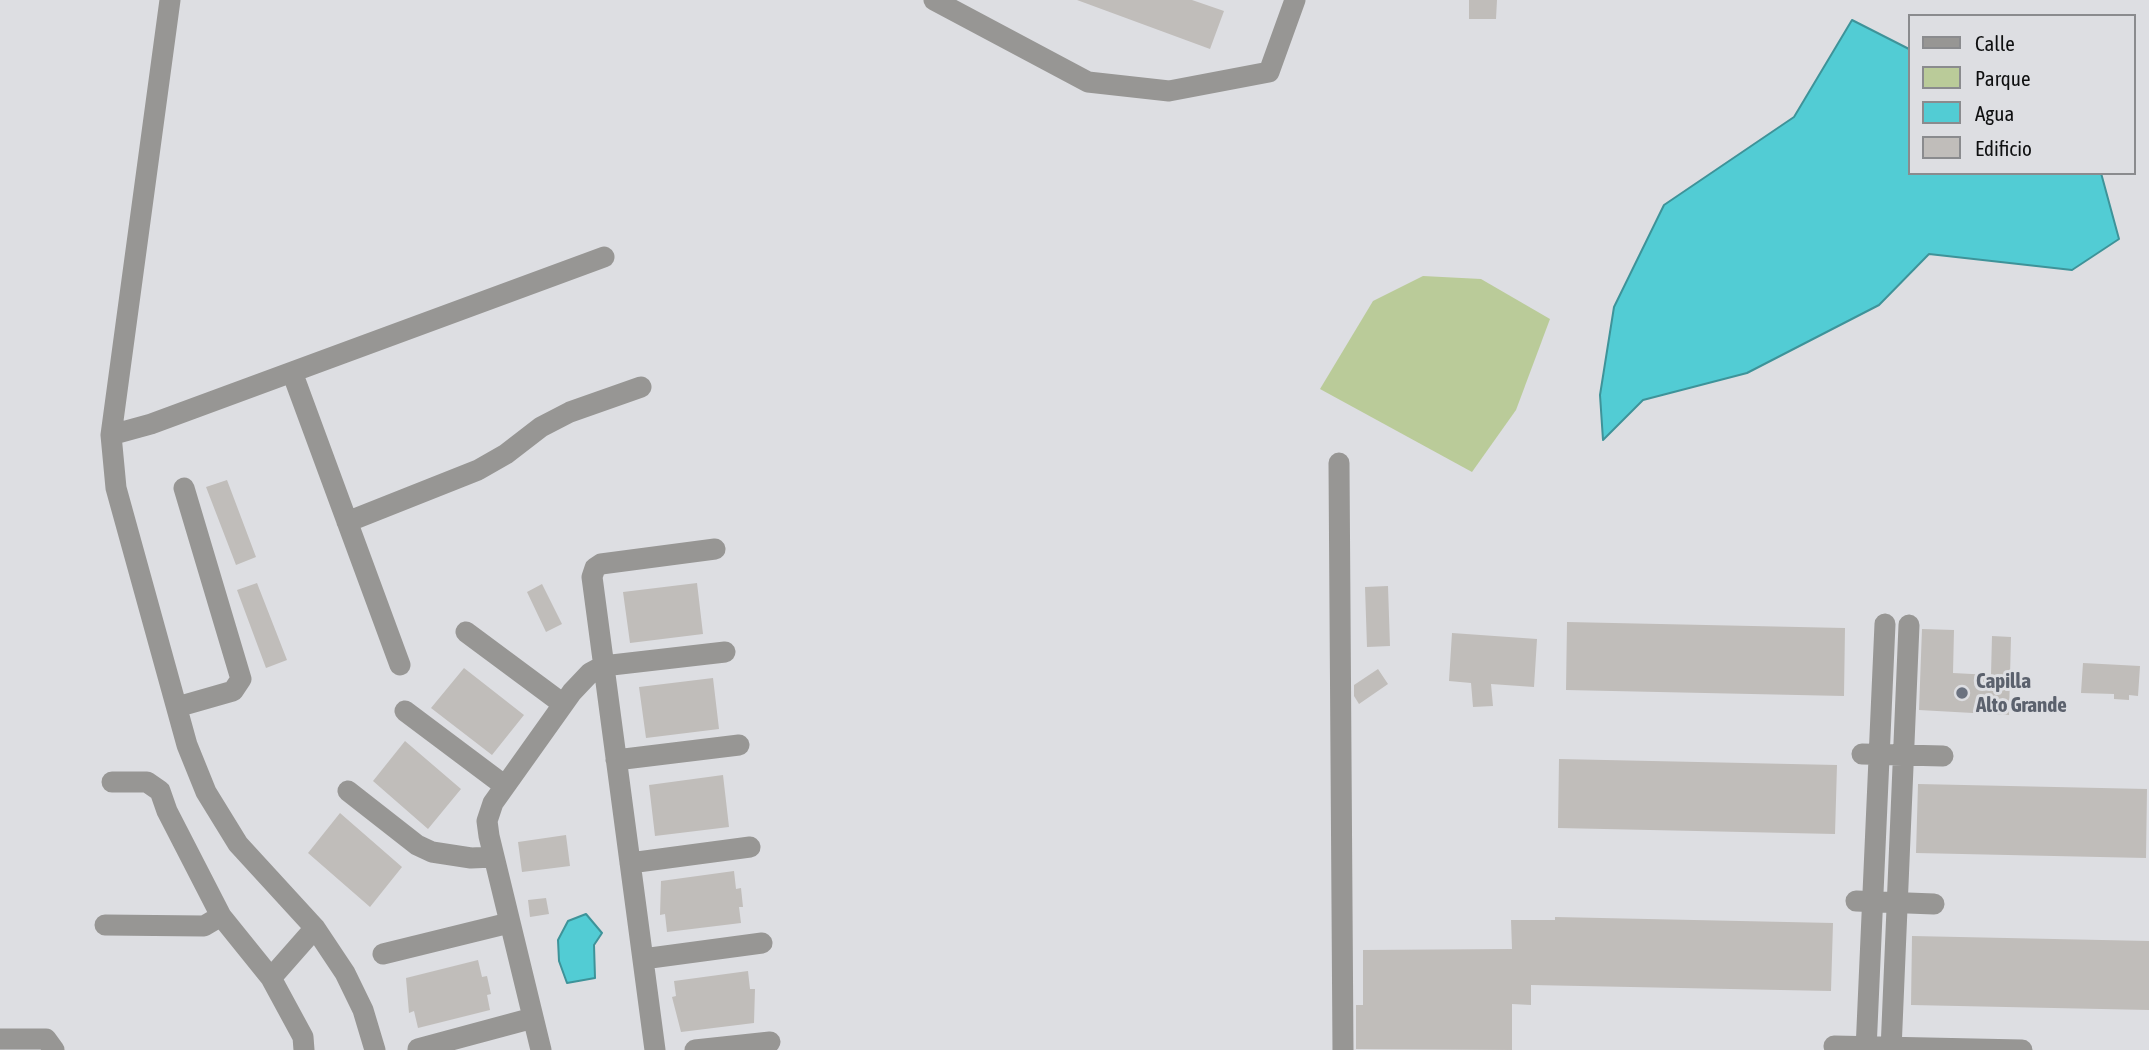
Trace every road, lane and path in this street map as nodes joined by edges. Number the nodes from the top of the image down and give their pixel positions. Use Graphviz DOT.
graph roads {
  1 [pos="170,0"];
  2 [pos="934,0"];
  3 [pos="1295,0"];
  4 [pos="604,257"];
  5 [pos="292,372"];
  6 [pos="641,387"];
  7 [pos="111,435"];
  8 [pos="1339,463"];
  9 [pos="184,488"];
  10 [pos="347,522"];
  11 [pos="715,549"];
  12 [pos="1885,624"];
  13 [pos="1909,625"];
  14 [pos="467,632"];
  15 [pos="725,652"];
  16 [pos="400,664"];
  17 [pos="603,666"];
  18 [pos="563,704"];
  19 [pos="177,708"];
  20 [pos="405,710"];
  21 [pos="739,745"];
  22 [pos="1871,754"];
  23 [pos="1904,754"];
  24 [pos="1943,756"];
  25 [pos="615,760"];
  26 [pos="112,782"];
  27 [pos="505,786"];
  28 [pos="348,791"];
  29 [pos="750,846"];
  30 [pos="494,858"];
  31 [pos="630,863"];
  32 [pos="1864,902"];
  33 [pos="1898,904"];
  34 [pos="1934,904"];
  35 [pos="222,916"];
  36 [pos="509,923"];
  37 [pos="105,925"];
  38 [pos="315,928"];
  39 [pos="762,943"];
  40 [pos="383,954"];
  41 [pos="643,959"];
  42 [pos="271,978"];
  43 [pos="533,1017"];
  44 [pos="0,1039"];
  45 [pos="770,1042"];
  46 [pos="1834,1046"];
  47 [pos="1891,1048"];
  48 [pos="418,1049"];
  49 [pos="1866,1049"];
  50 [pos="54,1050"];
  51 [pos="304,1050"];
  52 [pos="375,1050"];
  53 [pos="541,1050"];
  54 [pos="655,1050"];
  55 [pos="695,1050"];
  56 [pos="1343,1050"];
  57 [pos="2022,1050"];
  1 -- 7 [label="street"];
  2 -- 3 [label="street"];
  4 -- 5 [label="street"];
  5 -- 7 [label="street"];
  5 -- 10 [label="street"];
  6 -- 10 [label="street"];
  7 -- 19 [label="street"];
  8 -- 56 [label="street"];
  9 -- 19 [label="street"];
  10 -- 16 [label="street"];
  11 -- 17 [label="street"];
  12 -- 22 [label="street"];
  13 -- 23 [label="street"];
  14 -- 18 [label="street"];
  15 -- 17 [label="street"];
  17 -- 18 [label="street"];
  17 -- 25 [label="street"];
  18 -- 27 [label="street"];
  19 -- 38 [label="street"];
  20 -- 27 [label="street"];
  21 -- 25 [label="street"];
  22 -- 23 [label="street"];
  22 -- 32 [label="street"];
  23 -- 24 [label="street"];
  23 -- 33 [label="street"];
  25 -- 31 [label="street"];
  26 -- 35 [label="street"];
  27 -- 30 [label="street"];
  28 -- 30 [label="street"];
  29 -- 31 [label="street"];
  30 -- 36 [label="street"];
  31 -- 41 [label="street"];
  32 -- 33 [label="street"];
  32 -- 49 [label="street"];
  33 -- 34 [label="street"];
  33 -- 47 [label="street"];
  35 -- 37 [label="street"];
  35 -- 42 [label="street"];
  36 -- 40 [label="street"];
  36 -- 43 [label="street"];
  38 -- 42 [label="street"];
  38 -- 52 [label="street"];
  39 -- 41 [label="street"];
  41 -- 54 [label="street"];
  42 -- 51 [label="street"];
  43 -- 48 [label="street"];
  43 -- 53 [label="street"];
  44 -- 50 [label="street"];
  45 -- 55 [label="street"];
  46 -- 49 [label="street"];
  47 -- 49 [label="street"];
  47 -- 57 [label="street"];
}
